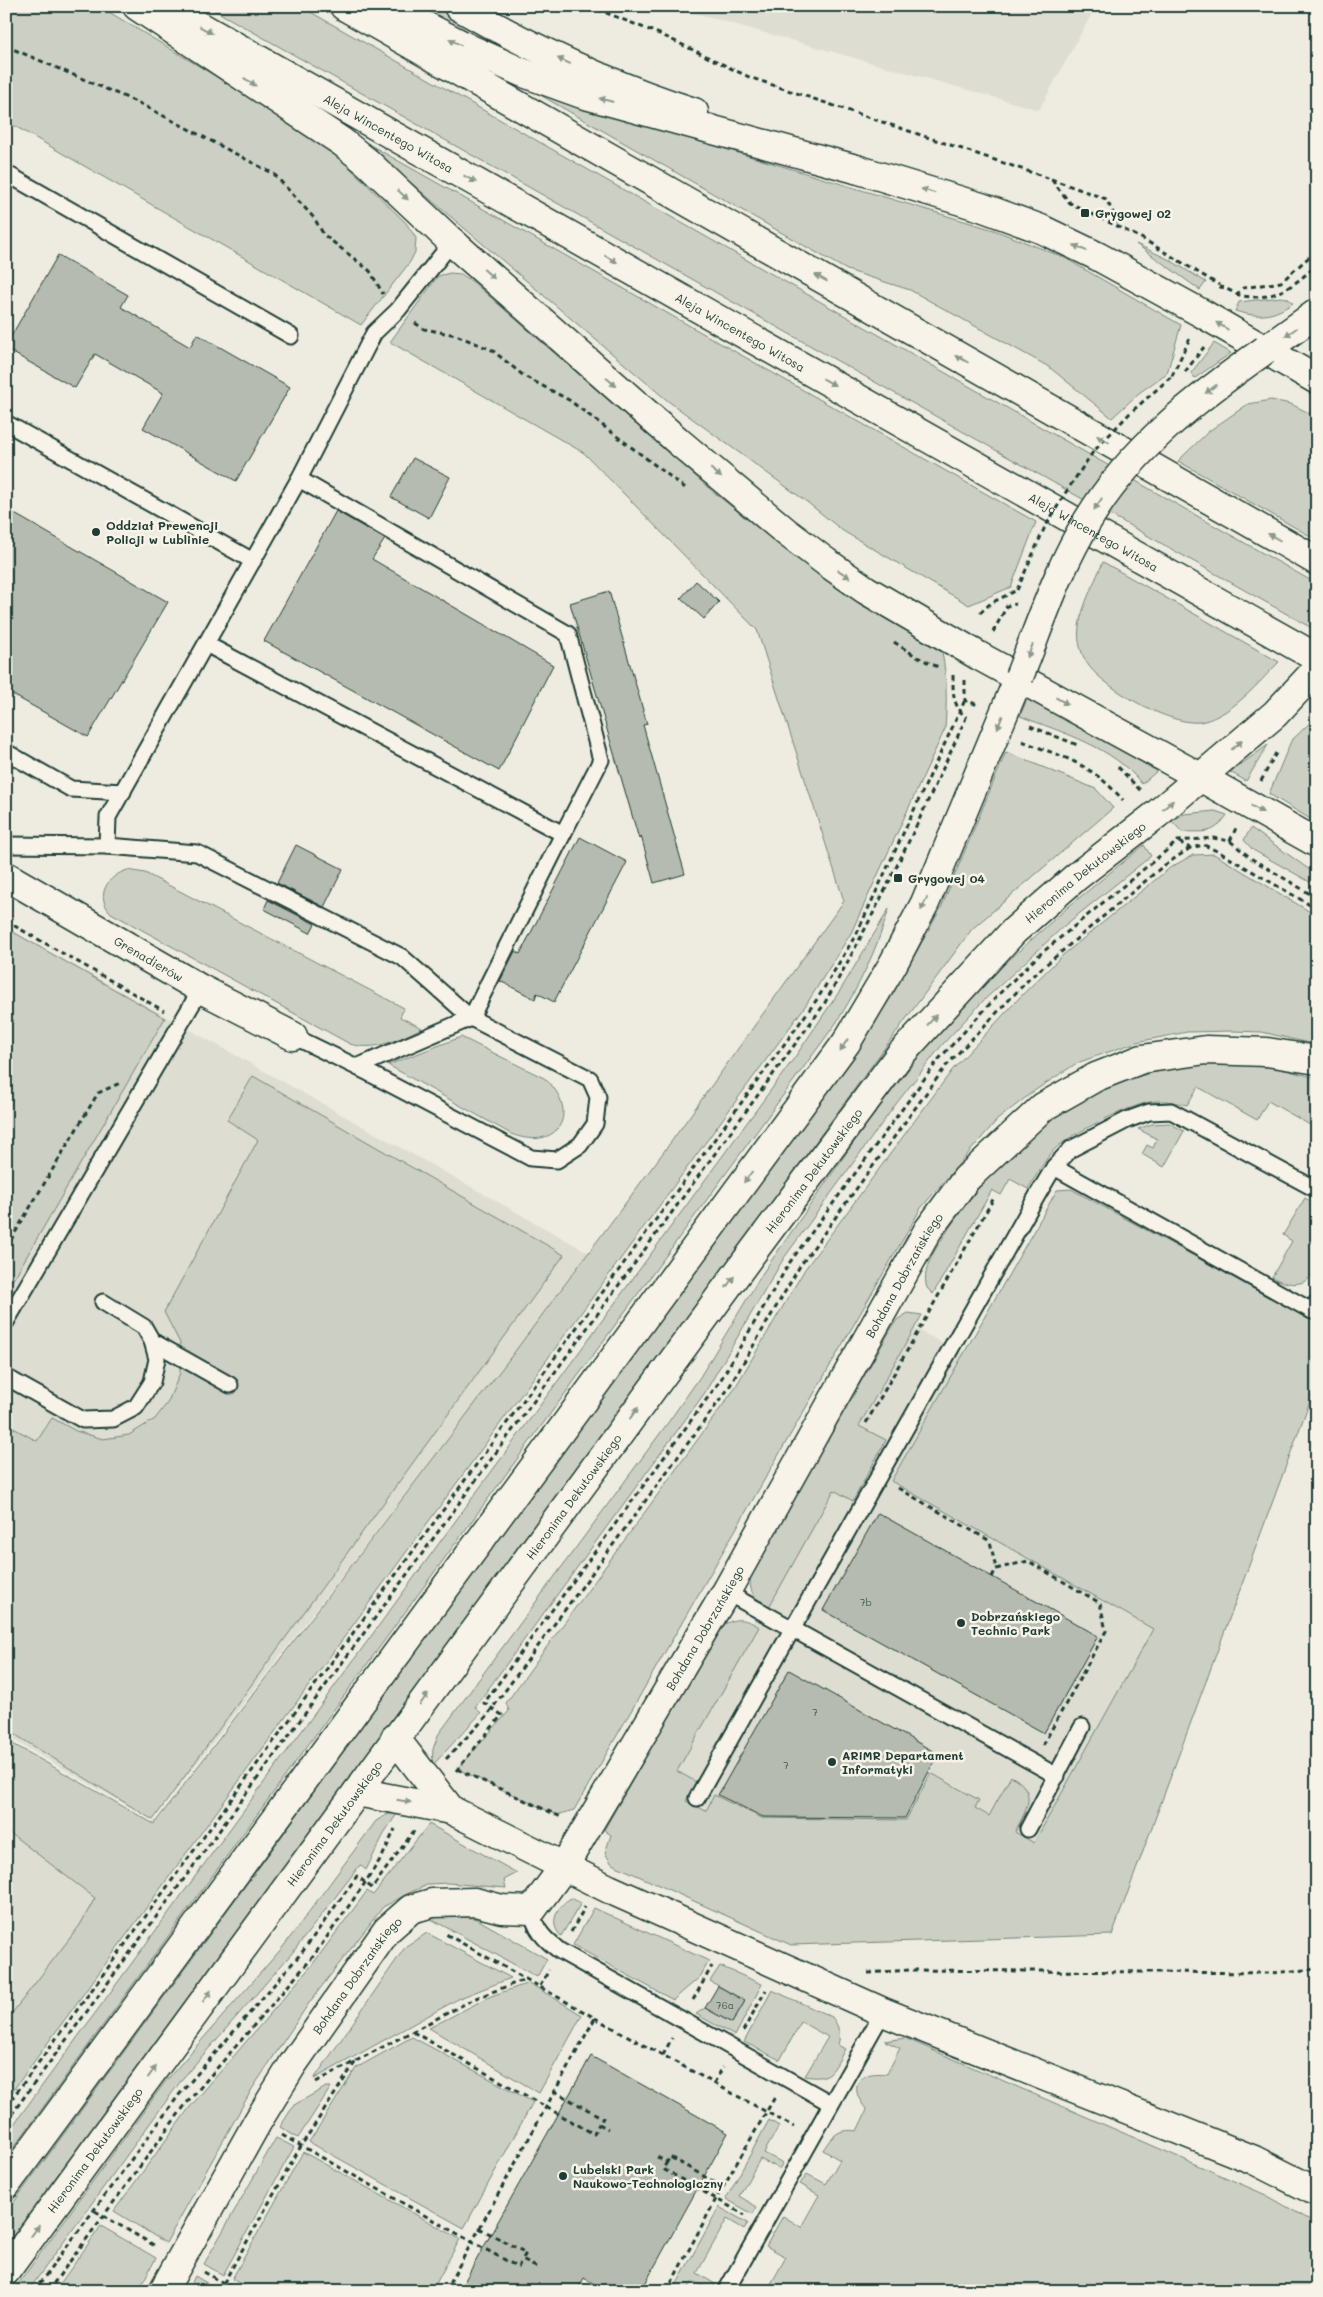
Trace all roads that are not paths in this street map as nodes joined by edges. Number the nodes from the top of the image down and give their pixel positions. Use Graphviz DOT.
graph roads {
  1 [pos="137,6"];
  2 [pos="164,6"];
  3 [pos="344,6"];
  4 [pos="387,6"];
  5 [pos="458,6"];
  6 [pos="856,169"];
  7 [pos="6,184"];
  8 [pos="452,242"];
  9 [pos="1317,313"];
  10 [pos="291,336"];
  11 [pos="1265,350"];
  12 [pos="1317,380"];
  13 [pos="6,423"];
  14 [pos="299,479"];
  15 [pos="253,561"];
  16 [pos="1317,561"];
  17 [pos="206,644"];
  18 [pos="1317,658"];
  19 [pos="1317,669"];
  20 [pos="1019,677"];
  21 [pos="6,752"];
  22 [pos="1200,777"];
  23 [pos="123,792"];
  24 [pos="563,834"];
  25 [pos="1317,843"];
  26 [pos="6,846"];
  27 [pos="107,846"];
  28 [pos="6,876"];
  29 [pos="202,989"];
  30 [pos="471,1018"];
  31 [pos="293,1036"];
  32 [pos="1317,1060"];
  33 [pos="357,1067"];
  34 [pos="1054,1167"];
  35 [pos="1317,1190"];
  36 [pos="103,1302"];
  37 [pos="1317,1302"];
  38 [pos="6,1322"];
  39 [pos="152,1341"];
  40 [pos="6,1377"];
  41 [pos="230,1386"];
  42 [pos="726,1592"];
  43 [pos="791,1630"];
  44 [pos="1082,1726"];
  45 [pos="395,1738"];
  46 [pos="1056,1776"];
  47 [pos="357,1792"];
  48 [pos="697,1798"];
  49 [pos="433,1799"];
  50 [pos="1028,1829"];
  51 [pos="563,1868"];
  52 [pos="532,1910"];
  53 [pos="883,2012"];
  54 [pos="830,2103"];
  55 [pos="6,2185"];
  56 [pos="1317,2192"];
  57 [pos="6,2271"];
  58 [pos="163,2291"];
  59 [pos="726,2291"];
  1 -- 8 [label="street, one-way"];
  2 -- 18 [label="street, Aleja Wincentego Witosa, one-way"];
  16 -- 3 [label="street, one-way"];
  6 -- 4 [label="street, one-way"];
  6 -- 5 [label="street, one-way"];
  11 -- 6 [label="street, one-way"];
  7 -- 10 [label="lane"];
  8 -- 14 [label="lane"];
  8 -- 20 [label="street, one-way"];
  9 -- 11 [label="street, one-way"];
  11 -- 12 [label="street"];
  11 -- 20 [label="street, one-way, bridge"];
  13 -- 15 [label="lane"];
  14 -- 15 [label="lane"];
  14 -- 24 [label="lane"];
  15 -- 17 [label="lane"];
  17 -- 23 [label="lane"];
  17 -- 24 [label="lane"];
  22 -- 19 [label="street, Hieronima Dekutowskiego, one-way"];
  20 -- 22 [label="street, one-way"];
  20 -- 55 [label="street, one-way"];
  21 -- 23 [label="lane"];
  22 -- 25 [label="street, one-way"];
  45 -- 22 [label="street, Hieronima Dekutowskiego, one-way"];
  23 -- 27 [label="lane"];
  24 -- 30 [label="lane"];
  26 -- 27 [label="lane"];
  27 -- 30 [label="lane"];
  28 -- 29 [label="street, Grenadierów"];
  29 -- 31 [label="street, Grenadierów"];
  29 -- 38 [label="lane"];
  30 -- 33 [label="lane"];
  30 -- 33 [label="lane"];
  31 -- 33 [label="lane"];
  32 -- 42 [label="street, Bohdana Dobrzańskiego"];
  34 -- 35 [label="lane"];
  34 -- 37 [label="lane"];
  34 -- 43 [label="lane"];
  36 -- 39 [label="lane"];
  39 -- 40 [label="lane"];
  39 -- 41 [label="lane"];
  42 -- 43 [label="lane"];
  42 -- 51 [label="street, Bohdana Dobrzańskiego"];
  43 -- 46 [label="lane"];
  43 -- 48 [label="lane"];
  44 -- 46 [label="lane"];
  45 -- 47 [label="street, Hieronima Dekutowskiego"];
  45 -- 49 [label="street"];
  46 -- 50 [label="lane"];
  47 -- 49 [label="street, one-way"];
  57 -- 47 [label="street, Hieronima Dekutowskiego, one-way"];
  49 -- 51 [label="street"];
  51 -- 52 [label="street, Bohdana Dobrzańskiego"];
  51 -- 53 [label="street"];
  52 -- 54 [label="lane"];
  52 -- 58 [label="street, Bohdana Dobrzańskiego"];
  53 -- 54 [label="lane"];
  53 -- 56 [label="street"];
  54 -- 59 [label="lane"];
}
